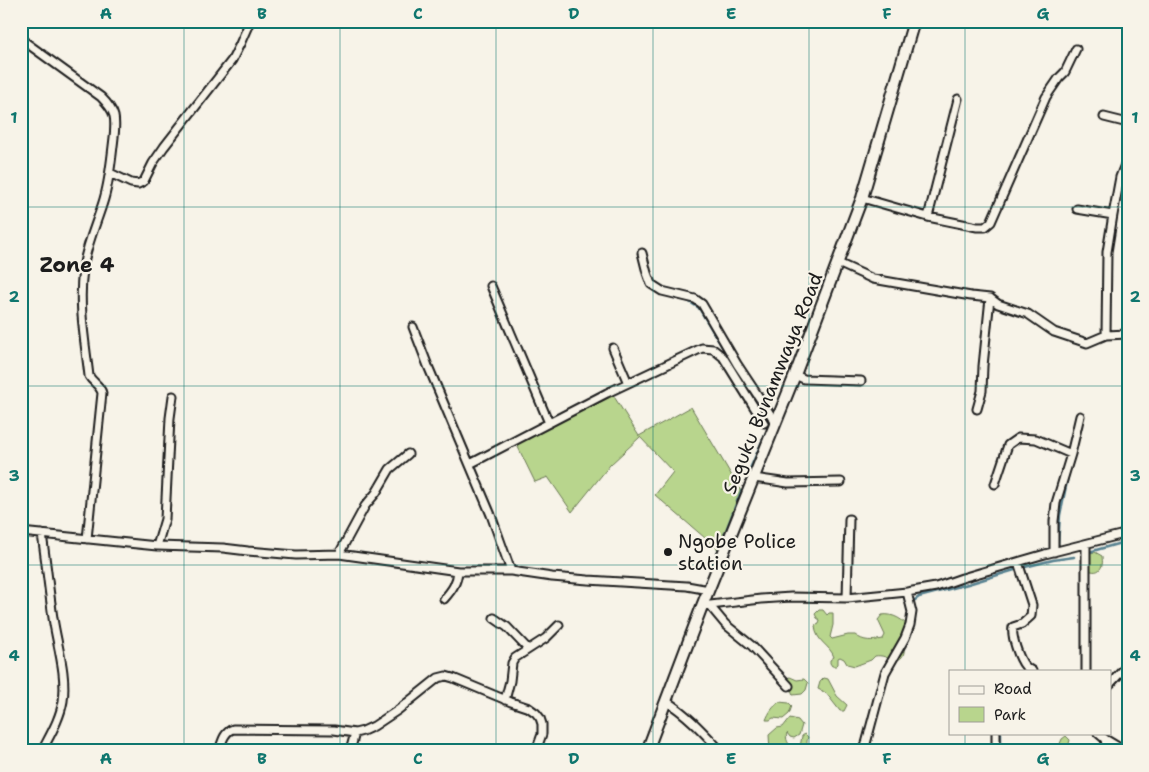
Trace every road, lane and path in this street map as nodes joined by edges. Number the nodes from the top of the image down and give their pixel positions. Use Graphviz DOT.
graph roads {
  1 [pos="250,21"];
  2 [pos="914,21"];
  3 [pos="22,42"];
  4 [pos="1076,49"];
  5 [pos="958,100"];
  6 [pos="1104,117"];
  7 [pos="1128,123"];
  8 [pos="1127,160"];
  9 [pos="110,174"];
  10 [pos="862,198"];
  11 [pos="1077,208"];
  12 [pos="1113,215"];
  13 [pos="928,216"];
  14 [pos="642,253"];
  15 [pos="838,263"];
  16 [pos="491,286"];
  17 [pos="990,298"];
  18 [pos="413,327"];
  19 [pos="1128,334"];
  20 [pos="1106,335"];
  21 [pos="613,348"];
  22 [pos="795,375"];
  23 [pos="861,381"];
  24 [pos="628,383"];
  25 [pos="173,396"];
  26 [pos="977,409"];
  27 [pos="1080,416"];
  28 [pos="549,423"];
  29 [pos="764,423"];
  30 [pos="776,423"];
  31 [pos="408,454"];
  32 [pos="1071,454"];
  33 [pos="470,464"];
  34 [pos="754,478"];
  35 [pos="841,482"];
  36 [pos="995,484"];
  37 [pos="848,518"];
  38 [pos="21,532"];
  39 [pos="1128,533"];
  40 [pos="42,534"];
  41 [pos="87,539"];
  42 [pos="1086,544"];
  43 [pos="157,546"];
  44 [pos="1054,552"];
  45 [pos="339,554"];
  46 [pos="1018,562"];
  47 [pos="458,571"];
  48 [pos="511,571"];
  49 [pos="709,590"];
  50 [pos="907,592"];
  51 [pos="847,598"];
  52 [pos="444,599"];
  53 [pos="706,606"];
  54 [pos="494,618"];
  55 [pos="559,625"];
  56 [pos="528,649"];
  57 [pos="1128,666"];
  58 [pos="1031,670"];
  59 [pos="1086,670"];
  60 [pos="1112,682"];
  61 [pos="789,686"];
  62 [pos="505,700"];
  63 [pos="666,701"];
  64 [pos="356,733"];
  65 [pos="996,734"];
  66 [pos="1099,734"];
  67 [pos="1105,739"];
  68 [pos="42,751"];
  69 [pos="219,751"];
  70 [pos="350,751"];
  71 [pos="536,751"];
  72 [pos="646,751"];
  73 [pos="721,751"];
  74 [pos="864,751"];
  75 [pos="996,751"];
  76 [pos="1107,751"];
  77 [pos="1125,751"];
  1 -- 9 [label="street"];
  2 -- 10 [label="main road, Seguku Bunamwaya Road"];
  3 -- 9 [label="street"];
  4 -- 13 [label="street"];
  5 -- 13 [label="street"];
  6 -- 7 [label="street"];
  8 -- 12 [label="street"];
  9 -- 41 [label="street"];
  10 -- 13 [label="street"];
  10 -- 15 [label="main road, Seguku Bunamwaya Road"];
  11 -- 12 [label="street"];
  12 -- 20 [label="street"];
  14 -- 30 [label="street"];
  15 -- 17 [label="street"];
  15 -- 22 [label="main road, Seguku Bunamwaya Road"];
  16 -- 28 [label="street"];
  17 -- 20 [label="street"];
  17 -- 26 [label="street"];
  18 -- 33 [label="street"];
  19 -- 20 [label="street"];
  21 -- 24 [label="street"];
  22 -- 23 [label="street"];
  22 -- 30 [label="main road, Seguku Bunamwaya Road"];
  24 -- 28 [label="street"];
  24 -- 29 [label="street"];
  25 -- 43 [label="street"];
  27 -- 32 [label="street"];
  28 -- 33 [label="street"];
  30 -- 34 [label="main road, Seguku Bunamwaya Road"];
  31 -- 45 [label="street"];
  32 -- 36 [label="street"];
  32 -- 44 [label="street"];
  33 -- 48 [label="street"];
  34 -- 35 [label="street"];
  34 -- 49 [label="main road, Seguku Bunamwaya Road"];
  37 -- 51 [label="street"];
  38 -- 40 [label="street"];
  39 -- 42 [label="street"];
  40 -- 41 [label="street"];
  40 -- 68 [label="street"];
  41 -- 43 [label="street"];
  42 -- 44 [label="street"];
  42 -- 59 [label="street"];
  43 -- 45 [label="street"];
  44 -- 46 [label="street"];
  45 -- 47 [label="street"];
  46 -- 50 [label="street"];
  46 -- 58 [label="street"];
  47 -- 48 [label="street"];
  47 -- 52 [label="street"];
  48 -- 49 [label="street"];
  49 -- 53 [label="main road, Seguku Bunamwaya Road"];
  50 -- 51 [label="street"];
  50 -- 74 [label="street"];
  51 -- 53 [label="street"];
  53 -- 61 [label="street"];
  53 -- 63 [label="main road, Seguku Bunamwaya Road"];
  54 -- 56 [label="street"];
  55 -- 56 [label="street"];
  56 -- 62 [label="street"];
  57 -- 60 [label="street"];
  62 -- 64 [label="street"];
  62 -- 71 [label="street"];
  63 -- 72 [label="main road, Seguku Bunamwaya Road"];
  63 -- 73 [label="street"];
  64 -- 69 [label="street"];
  64 -- 70 [label="street"];
  65 -- 75 [label="street"];
  66 -- 67 [label="street"];
  67 -- 76 [label="street"];
  67 -- 77 [label="street"];
}
